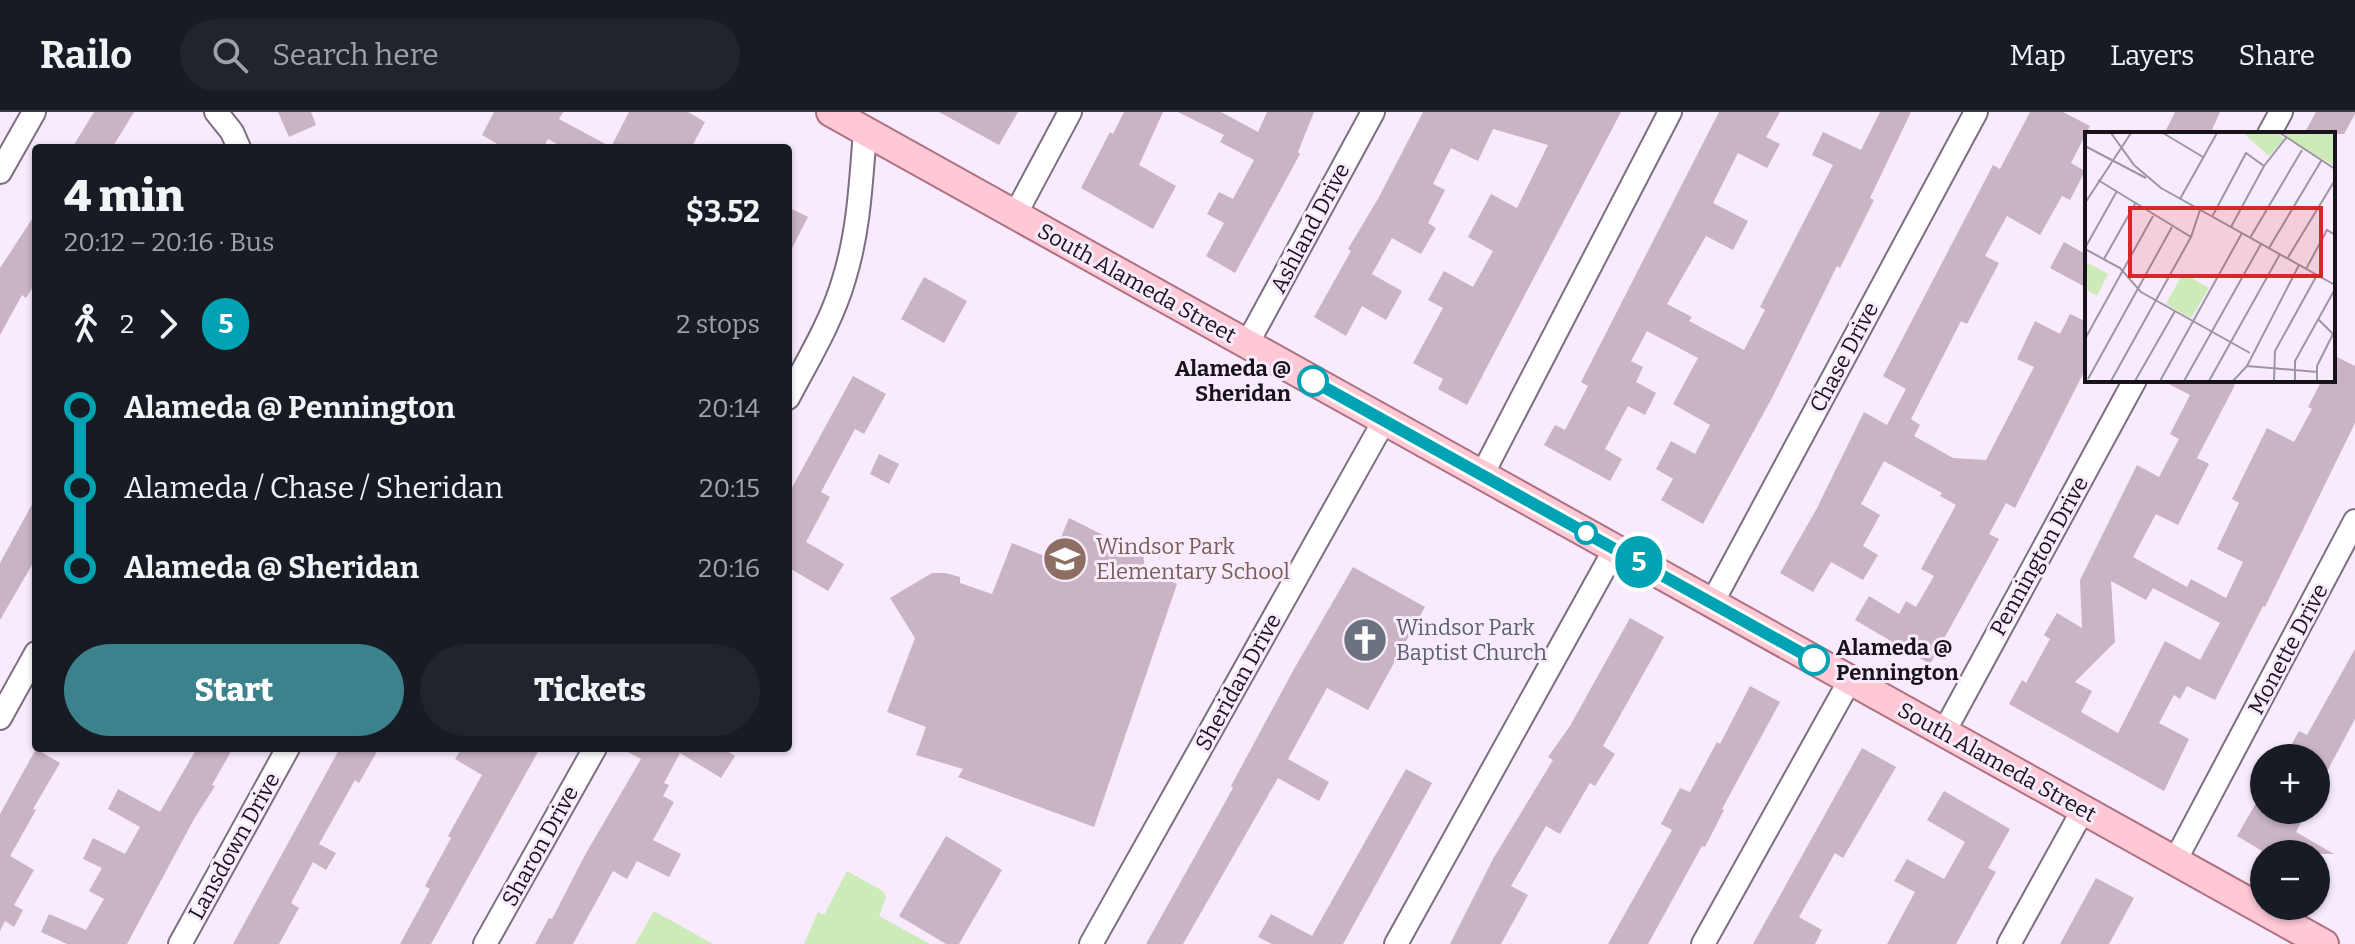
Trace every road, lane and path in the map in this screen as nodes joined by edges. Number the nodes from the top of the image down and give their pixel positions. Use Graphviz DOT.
graph roads {
  1 [pos="34,112"];
  2 [pos="216,112"];
  3 [pos="831,112"];
  4 [pos="1070,112"];
  5 [pos="1373,112"];
  6 [pos="1670,112"];
  7 [pos="1976,112"];
  8 [pos="2281,112"];
  9 [pos="865,131"];
  10 [pos="2270,132"];
  11 [pos="237,144"];
  12 [pos="0,172"];
  13 [pos="1015,215"];
  14 [pos="1247,344"];
  15 [pos="2134,382"];
  16 [pos="792,390"];
  17 [pos="1384,421"];
  18 [pos="1482,475"];
  19 [pos="2355,521"];
  20 [pos="1615,549"];
  21 [pos="1712,603"];
  22 [pos="32,660"];
  23 [pos="1850,680"];
  24 [pos="0,718"];
  25 [pos="1944,732"];
  26 [pos="286,752"];
  27 [pos="593,752"];
  28 [pos="2083,810"];
  29 [pos="2175,861"];
  30 [pos="2317,942"];
  31 [pos="180,944"];
  32 [pos="485,944"];
  33 [pos="1091,944"];
  34 [pos="1396,944"];
  35 [pos="1703,944"];
  36 [pos="2009,944"];
  1 -- 12 [label="street"];
  2 -- 11 [label="street"];
  3 -- 9 [label="main road, South Alameda Street"];
  4 -- 13 [label="street"];
  5 -- 14 [label="street, Ashland Drive"];
  6 -- 18 [label="street"];
  7 -- 21 [label="street, Chase Drive"];
  8 -- 10 [label="street"];
  9 -- 13 [label="main road, South Alameda Street"];
  9 -- 16 [label="street"];
  13 -- 14 [label="main road, South Alameda Street"];
  14 -- 17 [label="main road, South Alameda Street"];
  15 -- 25 [label="street, Pennington Drive"];
  17 -- 18 [label="main road, South Alameda Street"];
  17 -- 33 [label="street, Sheridan Drive"];
  18 -- 20 [label="main road, South Alameda Street"];
  19 -- 29 [label="street, Monette Drive"];
  20 -- 21 [label="main road, South Alameda Street"];
  20 -- 34 [label="street"];
  21 -- 23 [label="main road, South Alameda Street"];
  22 -- 24 [label="street"];
  23 -- 25 [label="main road, South Alameda Street"];
  23 -- 35 [label="street"];
  25 -- 28 [label="main road, South Alameda Street"];
  26 -- 31 [label="street, Lansdown Drive"];
  27 -- 32 [label="street, Sharon Drive"];
  28 -- 29 [label="main road, South Alameda Street"];
  28 -- 36 [label="street"];
  29 -- 30 [label="main road, South Alameda Street"];
}
